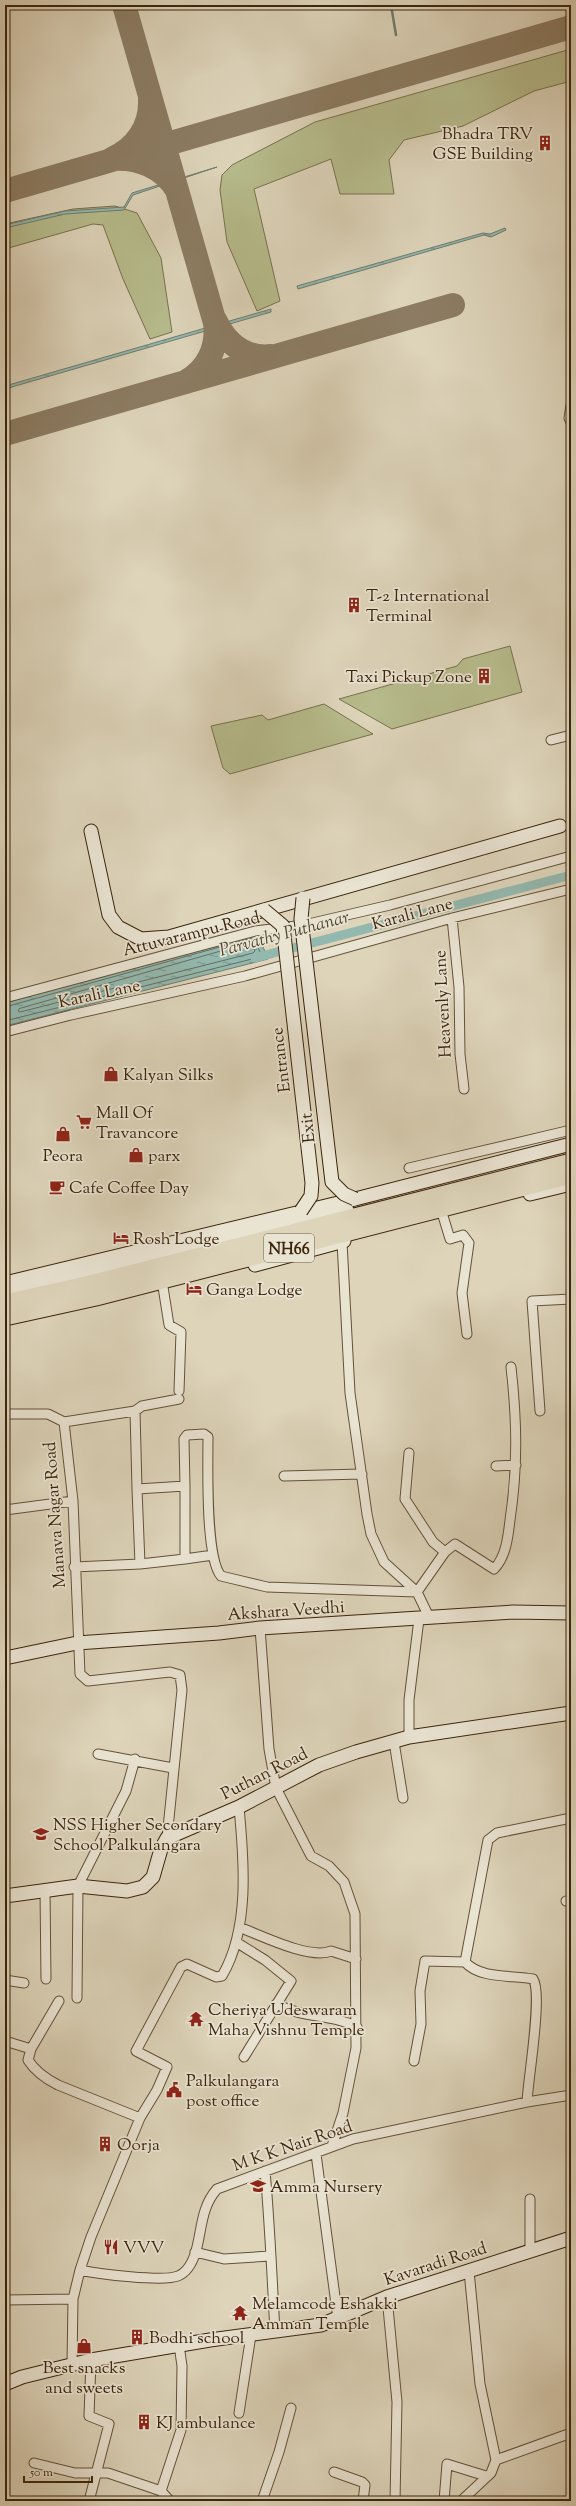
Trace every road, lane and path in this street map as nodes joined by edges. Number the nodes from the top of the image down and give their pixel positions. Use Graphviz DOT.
graph roads {
  1 [pos="571,405"];
  2 [pos="571,422"];
  3 [pos="571,735"];
  4 [pos="551,740"];
  5 [pos="560,826"];
  6 [pos="92,831"];
  7 [pos="571,856"];
  8 [pos="571,888"];
  9 [pos="303,898"];
  10 [pos="264,910"];
  11 [pos="452,918"];
  12 [pos="5,998"];
  13 [pos="5,1032"];
  14 [pos="464,1089"];
  15 [pos="571,1130"];
  16 [pos="571,1144"];
  17 [pos="571,1156"];
  18 [pos="571,1162"];
  19 [pos="409,1168"];
  20 [pos="571,1174"];
  21 [pos="571,1184"];
  22 [pos="355,1199"];
  23 [pos="301,1211"];
  24 [pos="443,1216"];
  25 [pos="342,1242"];
  26 [pos="5,1283"];
  27 [pos="162,1287"];
  28 [pos="5,1293"];
  29 [pos="571,1299"];
  30 [pos="5,1303"];
  31 [pos="5,1317"];
  32 [pos="5,1323"];
  33 [pos="467,1334"];
  34 [pos="512,1367"];
  35 [pos="135,1411"];
  36 [pos="540,1411"];
  37 [pos="5,1414"];
  38 [pos="64,1422"];
  39 [pos="409,1453"];
  40 [pos="516,1465"];
  41 [pos="496,1466"];
  42 [pos="362,1474"];
  43 [pos="284,1476"];
  44 [pos="185,1486"];
  45 [pos="136,1489"];
  46 [pos="73,1501"];
  47 [pos="5,1510"];
  48 [pos="445,1552"];
  49 [pos="213,1555"];
  50 [pos="185,1559"];
  51 [pos="140,1564"];
  52 [pos="74,1567"];
  53 [pos="417,1592"];
  54 [pos="571,1613"];
  55 [pos="424,1618"];
  56 [pos="260,1628"];
  57 [pos="77,1643"];
  58 [pos="5,1658"];
  59 [pos="571,1713"];
  60 [pos="409,1737"];
  61 [pos="394,1742"];
  62 [pos="98,1754"];
  63 [pos="135,1760"];
  64 [pos="173,1768"];
  65 [pos="276,1788"];
  66 [pos="403,1798"];
  67 [pos="238,1807"];
  68 [pos="571,1818"];
  69 [pos="167,1838"];
  70 [pos="78,1886"];
  71 [pos="44,1892"];
  72 [pos="5,1896"];
  73 [pos="239,1927"];
  74 [pos="236,1942"];
  75 [pos="356,1959"];
  76 [pos="465,1962"];
  77 [pos="46,1979"];
  78 [pos="5,1980"];
  79 [pos="24,1983"];
  80 [pos="77,1998"];
  81 [pos="59,2001"];
  82 [pos="276,2004"];
  83 [pos="357,2027"];
  84 [pos="5,2041"];
  85 [pos="31,2050"];
  86 [pos="244,2057"];
  87 [pos="414,2061"];
  88 [pos="571,2095"];
  89 [pos="527,2102"];
  90 [pos="140,2118"];
  91 [pos="332,2146"];
  92 [pos="316,2154"];
  93 [pos="265,2171"];
  94 [pos="530,2199"];
  95 [pos="571,2238"];
  96 [pos="195,2252"];
  97 [pos="530,2252"];
  98 [pos="270,2256"];
  99 [pos="80,2270"];
  100 [pos="469,2271"];
  101 [pos="387,2297"];
  102 [pos="73,2299"];
  103 [pos="5,2300"];
  104 [pos="338,2319"];
  105 [pos="275,2332"];
  106 [pos="251,2335"];
  107 [pos="179,2344"];
  108 [pos="91,2360"];
  109 [pos="72,2364"];
  110 [pos="5,2384"];
  111 [pos="291,2408"];
  112 [pos="239,2413"];
  113 [pos="571,2433"];
  114 [pos="496,2460"];
  115 [pos="34,2463"];
  116 [pos="98,2472"];
  117 [pos="334,2472"];
  118 [pos="486,2476"];
  119 [pos="161,2491"];
  120 [pos="89,2501"];
  121 [pos="170,2501"];
  122 [pos="262,2501"];
  123 [pos="363,2501"];
  124 [pos="396,2501"];
  125 [pos="444,2501"];
  126 [pos="461,2501"];
  1 -- 2 [label="street"];
  3 -- 4 [label="street"];
  5 -- 9 [label="street"];
  6 -- 10 [label="street"];
  7 -- 12 [label="street, Attuvarampu Road"];
  8 -- 11 [label="street, Karali Lane"];
  9 -- 10 [label="street"];
  9 -- 22 [label="street, Exit, bridge"];
  10 -- 23 [label="street, Entrance, bridge"];
  11 -- 13 [label="street, Karali Lane"];
  11 -- 14 [label="street, Heavenly Lane"];
  15 -- 19 [label="street"];
  16 -- 22 [label="street"];
  17 -- 28 [label="street"];
  18 -- 30 [label="highway, NH66"];
  20 -- 31 [label="highway, NH66"];
  21 -- 24 [label="street"];
  22 -- 23 [label="street"];
  23 -- 26 [label="street"];
  24 -- 25 [label="street"];
  24 -- 33 [label="street"];
  25 -- 27 [label="street"];
  25 -- 42 [label="street"];
  27 -- 32 [label="street"];
  27 -- 35 [label="street"];
  29 -- 36 [label="street"];
  34 -- 40 [label="street"];
  35 -- 38 [label="street"];
  35 -- 45 [label="street"];
  37 -- 38 [label="street, Manava Nagar Road"];
  38 -- 46 [label="street, Manava Nagar Road"];
  39 -- 48 [label="street"];
  40 -- 41 [label="street"];
  40 -- 48 [label="street"];
  42 -- 43 [label="street"];
  42 -- 53 [label="street"];
  44 -- 45 [label="street"];
  44 -- 49 [label="street"];
  44 -- 50 [label="street"];
  45 -- 51 [label="street"];
  46 -- 47 [label="street"];
  46 -- 52 [label="street, Manava Nagar Road"];
  48 -- 53 [label="street"];
  49 -- 50 [label="street"];
  49 -- 53 [label="street"];
  50 -- 51 [label="street"];
  51 -- 52 [label="street"];
  52 -- 57 [label="street, Manava Nagar Road"];
  53 -- 55 [label="street"];
  54 -- 55 [label="street, Akshara Veedhi"];
  55 -- 56 [label="street, Akshara Veedhi"];
  55 -- 60 [label="street"];
  56 -- 57 [label="street, Akshara Veedhi"];
  56 -- 65 [label="street"];
  57 -- 58 [label="street, Akshara Veedhi"];
  57 -- 64 [label="street, Manava Nagar Road"];
  59 -- 60 [label="street, Puthan Road"];
  60 -- 61 [label="street, Puthan Road"];
  61 -- 65 [label="street, Puthan Road"];
  61 -- 66 [label="street"];
  62 -- 63 [label="street"];
  63 -- 64 [label="street"];
  63 -- 70 [label="street"];
  64 -- 69 [label="street"];
  65 -- 67 [label="street, Puthan Road"];
  65 -- 75 [label="street"];
  67 -- 69 [label="street, Puthan Road"];
  67 -- 73 [label="street"];
  68 -- 76 [label="street"];
  69 -- 70 [label="street"];
  70 -- 71 [label="street"];
  70 -- 80 [label="street"];
  71 -- 72 [label="street"];
  71 -- 77 [label="street"];
  73 -- 74 [label="street"];
  73 -- 75 [label="street"];
  74 -- 82 [label="street"];
  74 -- 90 [label="street"];
  75 -- 83 [label="street"];
  76 -- 87 [label="street"];
  76 -- 89 [label="street"];
  78 -- 79 [label="street"];
  81 -- 85 [label="street"];
  82 -- 83 [label="street"];
  82 -- 86 [label="street"];
  83 -- 91 [label="street"];
  84 -- 85 [label="street"];
  85 -- 90 [label="street"];
  88 -- 89 [label="street, M K K Nair Road"];
  89 -- 91 [label="street, M K K Nair Road"];
  90 -- 99 [label="street"];
  91 -- 92 [label="street, M K K Nair Road"];
  92 -- 93 [label="street, M K K Nair Road"];
  92 -- 104 [label="street"];
  93 -- 96 [label="street, M K K Nair Road"];
  93 -- 98 [label="street"];
  94 -- 97 [label="street"];
  95 -- 97 [label="street, Kavaradi Road"];
  96 -- 98 [label="street"];
  96 -- 99 [label="street, M K K Nair Road"];
  97 -- 100 [label="street, Kavaradi Road"];
  98 -- 105 [label="street"];
  99 -- 102 [label="street"];
  100 -- 101 [label="street, Kavaradi Road"];
  100 -- 114 [label="street"];
  101 -- 104 [label="street, Kavaradi Road"];
  101 -- 124 [label="street"];
  102 -- 103 [label="street"];
  102 -- 109 [label="street"];
  104 -- 105 [label="street, Kavaradi Road"];
  105 -- 106 [label="street, Kavaradi Road"];
  106 -- 107 [label="street, Kavaradi Road"];
  106 -- 112 [label="street"];
  107 -- 108 [label="street, Kavaradi Road"];
  107 -- 119 [label="street"];
  108 -- 109 [label="street, Kavaradi Road"];
  108 -- 116 [label="street"];
  109 -- 110 [label="street, Kavaradi Road"];
  111 -- 122 [label="street"];
  113 -- 114 [label="street"];
  114 -- 118 [label="street"];
  115 -- 116 [label="street"];
  116 -- 119 [label="street"];
  116 -- 120 [label="street"];
  117 -- 123 [label="street"];
  118 -- 125 [label="street"];
  118 -- 126 [label="street"];
  119 -- 121 [label="street"];
}
